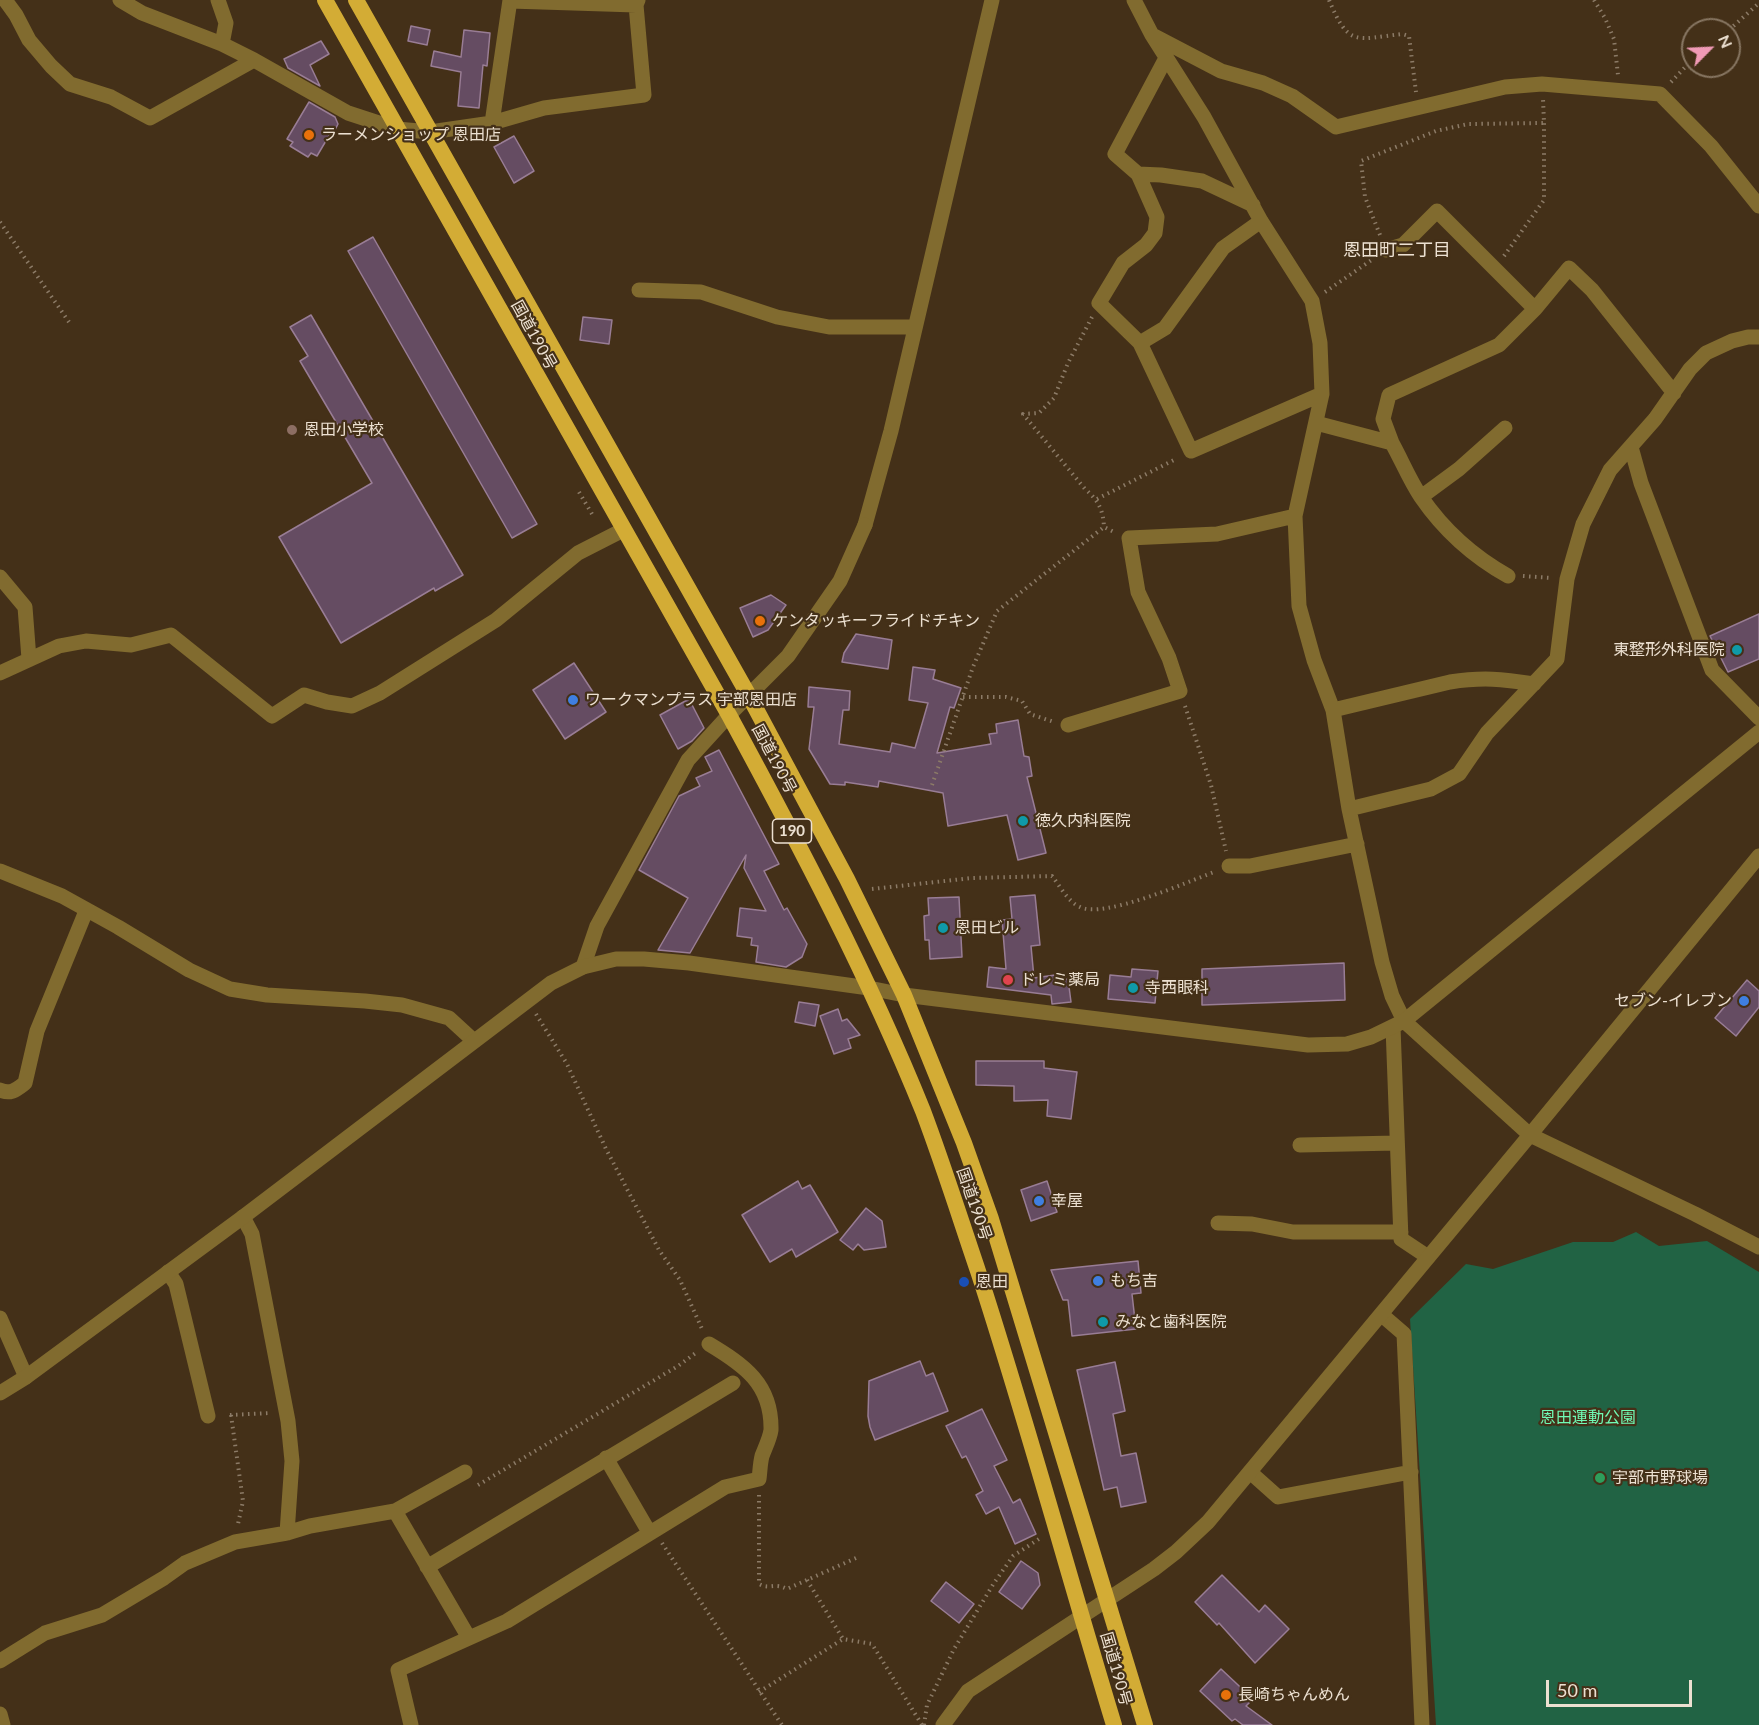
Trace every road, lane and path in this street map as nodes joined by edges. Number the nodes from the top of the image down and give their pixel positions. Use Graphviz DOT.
graph roads {
  1 [pos="5,0"];
  2 [pos="120,0"];
  3 [pos="218,0"];
  4 [pos="325,0"];
  5 [pos="356,0"];
  6 [pos="510,0"];
  7 [pos="992,0"];
  8 [pos="1134,0"];
  9 [pos="1329,0"];
  10 [pos="1594,0"];
  11 [pos="637,3"];
  12 [pos="1759,3"];
  13 [pos="1741,19"];
  14 [pos="1152,35"];
  15 [pos="222,44"];
  16 [pos="1166,58"];
  17 [pos="254,60"];
  18 [pos="1681,72"];
  19 [pos="1542,84"];
  20 [pos="1620,92"];
  21 [pos="1660,94"];
  22 [pos="1418,107"];
  23 [pos="492,123"];
  24 [pos="1544,123"];
  25 [pos="397,129"];
  26 [pos="430,132"];
  27 [pos="1138,174"];
  28 [pos="1253,205"];
  29 [pos="1759,206"];
  30 [pos="1261,221"];
  31 [pos="0,222"];
  32 [pos="1386,250"];
  33 [pos="1494,269"];
  34 [pos="639,290"];
  35 [pos="1312,301"];
  36 [pos="1099,303"];
  37 [pos="1535,309"];
  38 [pos="69,322"];
  39 [pos="915,327"];
  40 [pos="1759,337"];
  41 [pos="1140,343"];
  42 [pos="1674,393"];
  43 [pos="1322,394"];
  44 [pos="1316,423"];
  45 [pos="1505,428"];
  46 [pos="1392,443"];
  47 [pos="1631,447"];
  48 [pos="1191,451"];
  49 [pos="579,492"];
  50 [pos="1420,497"];
  51 [pos="1097,499"];
  52 [pos="592,514"];
  53 [pos="1295,516"];
  54 [pos="1104,527"];
  55 [pos="623,530"];
  56 [pos="1129,538"];
  57 [pos="1508,576"];
  58 [pos="0,577"];
  59 [pos="1568,579"];
  60 [pos="29,659"];
  61 [pos="0,673"];
  62 [pos="1534,684"];
  63 [pos="1180,691"];
  64 [pos="749,696"];
  65 [pos="963,697"];
  66 [pos="1333,710"];
  67 [pos="729,715"];
  68 [pos="1759,718"];
  69 [pos="1068,725"];
  70 [pos="1759,732"];
  71 [pos="932,785"];
  72 [pos="1349,809"];
  73 [pos="1357,844"];
  74 [pos="1759,856"];
  75 [pos="1229,866"];
  76 [pos="0,871"];
  77 [pos="872,889"];
  78 [pos="86,910"];
  79 [pos="583,967"];
  80 [pos="869,988"];
  81 [pos="904,994"];
  82 [pos="528,1000"];
  83 [pos="1398,1024"];
  84 [pos="474,1041"];
  85 [pos="0,1090"];
  86 [pos="1530,1135"];
  87 [pos="1397,1143"];
  88 [pos="1300,1145"];
  89 [pos="243,1216"];
  90 [pos="1218,1223"];
  91 [pos="1401,1232"];
  92 [pos="1759,1247"];
  93 [pos="1428,1257"];
  94 [pos="168,1272"];
  95 [pos="1382,1315"];
  96 [pos="0,1318"];
  97 [pos="709,1344"];
  98 [pos="26,1377"];
  99 [pos="733,1383"];
  100 [pos="0,1393"];
  101 [pos="286,1412"];
  102 [pos="231,1415"];
  103 [pos="208,1416"];
  104 [pos="606,1458"];
  105 [pos="465,1472"];
  106 [pos="1250,1472"];
  107 [pos="1411,1472"];
  108 [pos="759,1479"];
  109 [pos="475,1486"];
  110 [pos="395,1511"];
  111 [pos="1056,1530"];
  112 [pos="652,1531"];
  113 [pos="287,1533"];
  114 [pos="235,1542"];
  115 [pos="856,1558"];
  116 [pos="427,1567"];
  117 [pos="807,1580"];
  118 [pos="1108,1600"];
  119 [pos="1082,1618"];
  120 [pos="469,1638"];
  121 [pos="843,1639"];
  122 [pos="0,1661"];
  123 [pos="759,1692"];
  124 [pos="0,1714"];
  125 [pos="3,1725"];
  126 [pos="411,1725"];
  127 [pos="782,1725"];
  128 [pos="923,1725"];
  129 [pos="942,1725"];
  130 [pos="1114,1725"];
  131 [pos="1145,1725"];
  132 [pos="1422,1725"];
  1 -- 17 [label="street"];
  2 -- 15 [label="street"];
  3 -- 15 [label="street"];
  4 -- 25 [label="highway, 国道190号 / 190"];
  5 -- 26 [label="highway, 国道190号 / 190"];
  6 -- 11 [label="street"];
  6 -- 23 [label="street"];
  7 -- 39 [label="street"];
  8 -- 14 [label="street"];
  9 -- 22 [label="path"];
  10 -- 20 [label="path"];
  11 -- 23 [label="street"];
  12 -- 13 [label="path"];
  14 -- 16 [label="street"];
  14 -- 22 [label="street"];
  15 -- 17 [label="street"];
  16 -- 27 [label="street"];
  16 -- 28 [label="street"];
  17 -- 25 [label="street"];
  18 -- 21 [label="path"];
  19 -- 20 [label="street"];
  19 -- 22 [label="street"];
  19 -- 24 [label="path"];
  20 -- 21 [label="street"];
  21 -- 29 [label="street"];
  23 -- 26 [label="street"];
  24 -- 32 [label="path"];
  24 -- 33 [label="path"];
  25 -- 26 [label="street"];
  25 -- 55 [label="highway, 国道190号 / 190"];
  26 -- 64 [label="highway, 国道190号 / 190"];
  27 -- 28 [label="street"];
  27 -- 36 [label="street"];
  28 -- 30 [label="street"];
  30 -- 35 [label="street"];
  30 -- 41 [label="street"];
  31 -- 38 [label="path"];
  32 -- 33 [label="street"];
  32 -- 35 [label="path"];
  33 -- 37 [label="street"];
  34 -- 39 [label="street"];
  35 -- 43 [label="street"];
  36 -- 41 [label="street"];
  36 -- 51 [label="path"];
  37 -- 42 [label="street"];
  37 -- 46 [label="street"];
  39 -- 64 [label="street"];
  40 -- 42 [label="street"];
  41 -- 48 [label="street"];
  42 -- 47 [label="street"];
  43 -- 44 [label="street"];
  43 -- 48 [label="street"];
  44 -- 46 [label="street"];
  44 -- 53 [label="street"];
  45 -- 50 [label="street"];
  46 -- 50 [label="street"];
  47 -- 59 [label="street"];
  47 -- 68 [label="street"];
  48 -- 51 [label="path"];
  49 -- 52 [label="path"];
  50 -- 57 [label="street"];
  51 -- 54 [label="path"];
  53 -- 56 [label="street"];
  53 -- 66 [label="street"];
  54 -- 56 [label="path"];
  54 -- 65 [label="path"];
  55 -- 60 [label="street"];
  55 -- 67 [label="highway, 国道190号 / 190"];
  56 -- 63 [label="street"];
  57 -- 59 [label="path"];
  58 -- 60 [label="street"];
  59 -- 62 [label="street"];
  60 -- 61 [label="street"];
  62 -- 66 [label="street"];
  62 -- 72 [label="street"];
  63 -- 69 [label="street"];
  63 -- 75 [label="path"];
  64 -- 67 [label="street"];
  64 -- 81 [label="highway, 国道190号 / 190"];
  65 -- 69 [label="path"];
  65 -- 71 [label="path"];
  66 -- 72 [label="street"];
  67 -- 79 [label="street"];
  67 -- 80 [label="highway, 国道190号 / 190"];
  70 -- 83 [label="street"];
  72 -- 73 [label="street"];
  73 -- 75 [label="street"];
  73 -- 83 [label="street"];
  74 -- 86 [label="street"];
  75 -- 77 [label="path"];
  76 -- 78 [label="street"];
  78 -- 84 [label="street"];
  78 -- 85 [label="street"];
  79 -- 80 [label="street"];
  79 -- 82 [label="street"];
  80 -- 81 [label="street"];
  80 -- 111 [label="highway, 国道190号 / 190"];
  81 -- 83 [label="street"];
  81 -- 118 [label="highway, 国道190号 / 190"];
  82 -- 84 [label="street"];
  82 -- 97 [label="path"];
  83 -- 86 [label="street"];
  83 -- 87 [label="street"];
  84 -- 89 [label="street"];
  86 -- 92 [label="street"];
  86 -- 93 [label="street"];
  87 -- 88 [label="street"];
  87 -- 91 [label="street"];
  89 -- 94 [label="street"];
  89 -- 101 [label="street"];
  90 -- 91 [label="street"];
  91 -- 93 [label="street"];
  93 -- 95 [label="street"];
  94 -- 98 [label="street"];
  94 -- 103 [label="street"];
  95 -- 106 [label="street"];
  95 -- 107 [label="street"];
  96 -- 98 [label="street"];
  97 -- 108 [label="street"];
  97 -- 109 [label="path"];
  98 -- 100 [label="street"];
  99 -- 104 [label="street"];
  101 -- 102 [label="path"];
  101 -- 113 [label="street"];
  102 -- 103 [label="path"];
  102 -- 114 [label="path"];
  104 -- 112 [label="street"];
  104 -- 116 [label="street"];
  105 -- 110 [label="street"];
  106 -- 107 [label="street"];
  106 -- 118 [label="street"];
  107 -- 132 [label="street"];
  108 -- 112 [label="street"];
  108 -- 117 [label="path"];
  110 -- 113 [label="street"];
  110 -- 116 [label="street"];
  111 -- 119 [label="highway, 国道190号 / 190"];
  111 -- 128 [label="path"];
  112 -- 120 [label="street"];
  112 -- 123 [label="path"];
  113 -- 114 [label="street"];
  114 -- 122 [label="street"];
  115 -- 117 [label="path"];
  116 -- 120 [label="street"];
  117 -- 121 [label="path"];
  118 -- 119 [label="street"];
  118 -- 131 [label="highway, 国道190号 / 190"];
  119 -- 129 [label="street"];
  119 -- 130 [label="highway, 国道190号 / 190"];
  120 -- 126 [label="street"];
  121 -- 123 [label="path"];
  121 -- 128 [label="path"];
  123 -- 127 [label="path"];
  124 -- 125 [label="street"];
}
